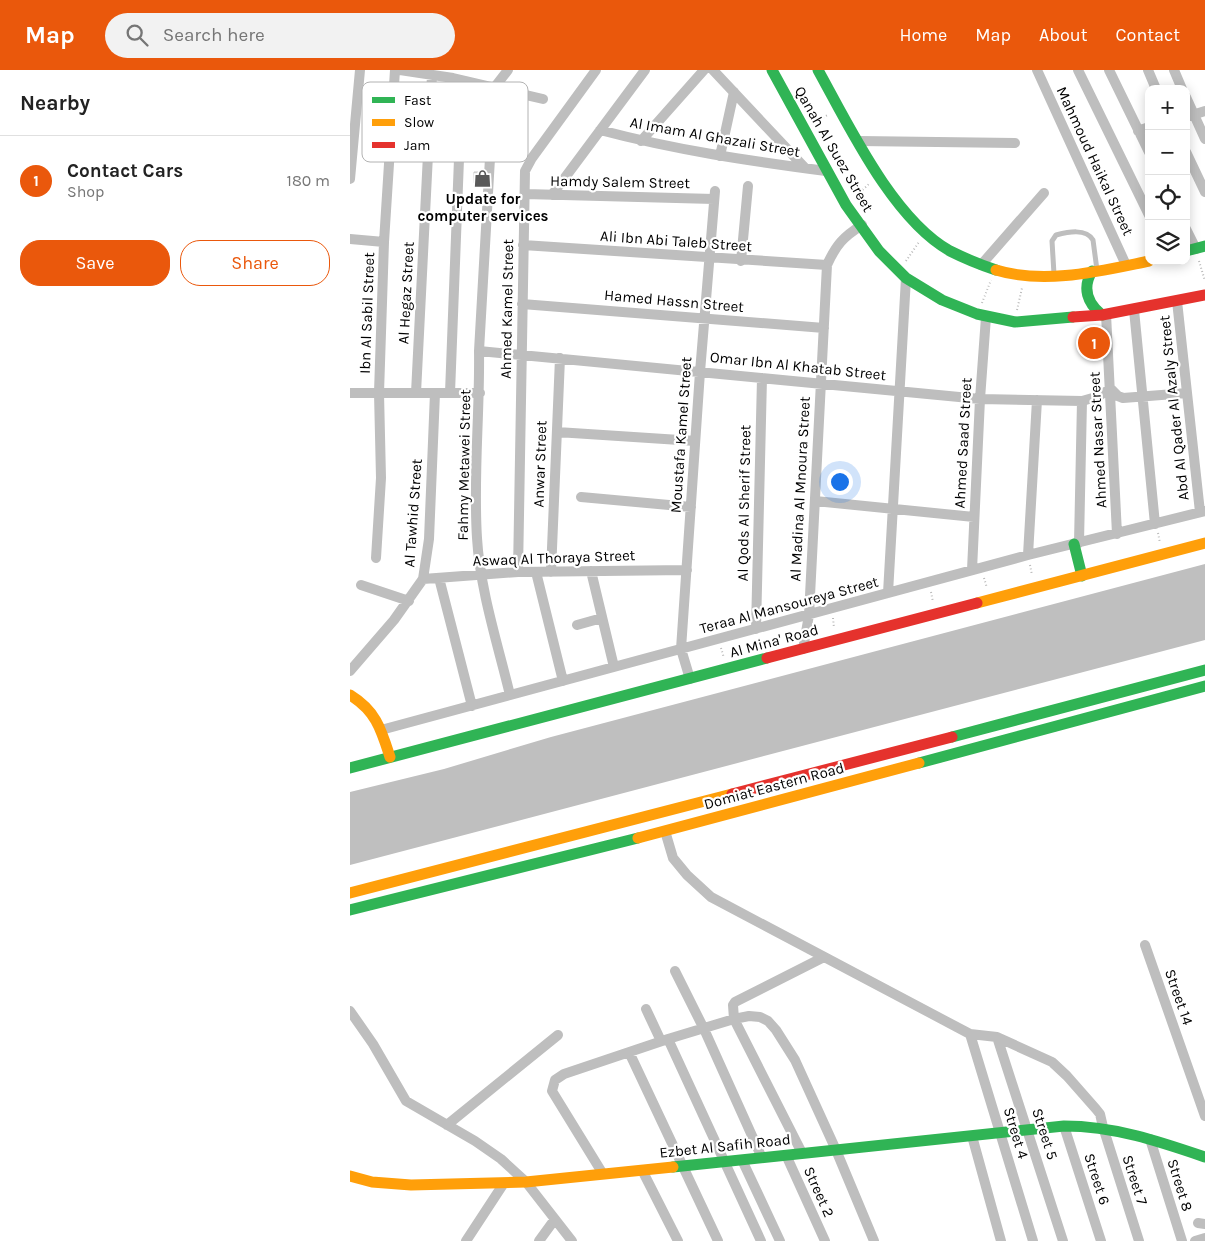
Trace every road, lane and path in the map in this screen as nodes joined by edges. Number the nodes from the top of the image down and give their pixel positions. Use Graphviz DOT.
graph roads {
  1 [pos="360,70"];
  2 [pos="400,70"];
  3 [pos="508,70"];
  4 [pos="596,70"];
  5 [pos="645,70"];
  6 [pos="704,70"];
  7 [pos="713,70"];
  8 [pos="772,70"];
  9 [pos="818,70"];
  10 [pos="1037,70"];
  11 [pos="1078,70"];
  12 [pos="1109,70"];
  13 [pos="1148,70"];
  14 [pos="1174,70"];
  15 [pos="421,72"];
  16 [pos="432,75"];
  17 [pos="458,76"];
  18 [pos="432,82"];
  19 [pos="476,82"];
  20 [pos="499,82"];
  21 [pos="1154,85"];
  22 [pos="1180,85"];
  23 [pos="734,92"];
  24 [pos="528,96"];
  25 [pos="543,99"];
  26 [pos="840,108"];
  27 [pos="1205,111"];
  28 [pos="1190,116"];
  29 [pos="803,129"];
  30 [pos="1145,129"];
  31 [pos="600,130"];
  32 [pos="1138,130"];
  33 [pos="1205,139"];
  34 [pos="641,141"];
  35 [pos="859,141"];
  36 [pos="1015,143"];
  37 [pos="1145,144"];
  38 [pos="720,156"];
  39 [pos="1190,160"];
  40 [pos="390,162"];
  41 [pos="428,162"];
  42 [pos="456,162"];
  43 [pos="490,162"];
  44 [pos="805,168"];
  45 [pos="826,171"];
  46 [pos="879,175"];
  47 [pos="350,179"];
  48 [pos="748,186"];
  49 [pos="1205,192"];
  50 [pos="1044,193"];
  51 [pos="524,194"];
  52 [pos="552,195"];
  53 [pos="714,195"];
  54 [pos="846,205"];
  55 [pos="1145,207"];
  56 [pos="862,226"];
  57 [pos="926,232"];
  58 [pos="1190,237"];
  59 [pos="350,239"];
  60 [pos="384,242"];
  61 [pos="523,245"];
  62 [pos="1196,249"];
  63 [pos="709,258"];
  64 [pos="741,261"];
  65 [pos="1145,262"];
  66 [pos="827,265"];
  67 [pos="981,265"];
  68 [pos="1126,265"];
  69 [pos="995,271"];
  70 [pos="1095,271"];
  71 [pos="903,275"];
  72 [pos="1054,275"];
  73 [pos="1024,276"];
  74 [pos="1205,280"];
  75 [pos="1205,295"];
  76 [pos="1177,301"];
  77 [pos="522,304"];
  78 [pos="1134,310"];
  79 [pos="1104,315"];
  80 [pos="982,316"];
  81 [pos="704,318"];
  82 [pos="1015,322"];
  83 [pos="824,328"];
  84 [pos="479,351"];
  85 [pos="522,355"];
  86 [pos="560,358"];
  87 [pos="700,372"];
  88 [pos="762,378"];
  89 [pos="821,384"];
  90 [pos="1111,389"];
  91 [pos="900,391"];
  92 [pos="416,392"];
  93 [pos="435,392"];
  94 [pos="450,392"];
  95 [pos="480,392"];
  96 [pos="350,393"];
  97 [pos="379,393"];
  98 [pos="1187,393"];
  99 [pos="1142,396"];
  100 [pos="980,399"];
  101 [pos="1037,400"];
  102 [pos="1082,401"];
  103 [pos="557,432"];
  104 [pos="695,441"];
  105 [pos="581,497"];
  106 [pos="815,500"];
  107 [pos="691,507"];
  108 [pos="893,508"];
  109 [pos="1202,512"];
  110 [pos="974,517"];
  111 [pos="1156,524"];
  112 [pos="1117,534"];
  113 [pos="1076,543"];
  114 [pos="1205,543"];
  115 [pos="1163,554"];
  116 [pos="1028,555"];
  117 [pos="376,558"];
  118 [pos="977,569"];
  119 [pos="687,570"];
  120 [pos="591,571"];
  121 [pos="518,572"];
  122 [pos="536,572"];
  123 [pos="551,572"];
  124 [pos="481,575"];
  125 [pos="1082,576"];
  126 [pos="439,578"];
  127 [pos="423,579"];
  128 [pos="929,582"];
  129 [pos="361,585"];
  130 [pos="1035,588"];
  131 [pos="888,593"];
  132 [pos="990,600"];
  133 [pos="409,601"];
  134 [pos="831,608"];
  135 [pos="936,614"];
  136 [pos="809,615"];
  137 [pos="602,618"];
  138 [pos="577,625"];
  139 [pos="756,629"];
  140 [pos="719,639"];
  141 [pos="836,640"];
  142 [pos="681,649"];
  143 [pos="802,649"];
  144 [pos="764,659"];
  145 [pos="614,667"];
  146 [pos="727,669"];
  147 [pos="1205,670"];
  148 [pos="350,671"];
  149 [pos="690,679"];
  150 [pos="563,681"];
  151 [pos="1205,686"];
  152 [pos="350,695"];
  153 [pos="510,695"];
  154 [pos="472,706"];
  155 [pos="1020,720"];
  156 [pos="381,730"];
  157 [pos="1024,735"];
  158 [pos="390,757"];
  159 [pos="350,768"];
  160 [pos="664,831"];
  161 [pos="350,893"];
  162 [pos="350,910"];
  163 [pos="1145,945"];
  164 [pos="824,957"];
  165 [pos="675,971"];
  166 [pos="646,1009"];
  167 [pos="350,1011"];
  168 [pos="734,1019"];
  169 [pos="704,1029"];
  170 [pos="558,1034"];
  171 [pos="970,1034"];
  172 [pos="997,1037"];
  173 [pos="665,1040"];
  174 [pos="629,1052"];
  175 [pos="1205,1116"];
  176 [pos="447,1125"];
  177 [pos="1064,1126"];
  178 [pos="1102,1127"];
  179 [pos="1028,1130"];
  180 [pos="1000,1133"];
  181 [pos="972,1136"];
  182 [pos="1150,1139"];
  183 [pos="836,1150"];
  184 [pos="802,1153"];
  185 [pos="786,1155"];
  186 [pos="1205,1157"];
  187 [pos="762,1158"];
  188 [pos="742,1160"];
  189 [pos="723,1162"];
  190 [pos="681,1166"];
  191 [pos="642,1170"];
  192 [pos="603,1174"];
  193 [pos="350,1176"];
  194 [pos="526,1182"];
  195 [pos="504,1183"];
  196 [pos="555,1218"];
  197 [pos="1205,1238"];
  198 [pos="466,1241"];
  199 [pos="539,1241"];
  200 [pos="572,1241"];
  201 [pos="678,1241"];
  202 [pos="718,1241"];
  203 [pos="761,1241"];
  204 [pos="780,1241"];
  205 [pos="825,1241"];
  206 [pos="874,1241"];
  207 [pos="1001,1241"];
  208 [pos="1033,1241"];
  209 [pos="1063,1241"];
  210 [pos="1101,1241"];
  211 [pos="1139,1241"];
  212 [pos="1182,1241"];
  213 [pos="1195,1241"];
  1 -- 47 [label="street"];
  2 -- 15 [label="street"];
  3 -- 20 [label="street"];
  4 -- 51 [label="street, Ahmed Kamel Street"];
  5 -- 31 [label="street"];
  6 -- 34 [label="street"];
  7 -- 23 [label="street"];
  8 -- 29 [label="main road, Qanah Al Suez Street"];
  9 -- 26 [label="main road, Qanah Al Suez Street"];
  10 -- 68 [label="street, Mahmoud Haikal Street"];
  11 -- 55 [label="street"];
  12 -- 32 [label="street"];
  13 -- 21 [label="street"];
  14 -- 22 [label="street"];
  15 -- 16 [label="street"];
  16 -- 17 [label="street"];
  16 -- 18 [label="street, Al Hegaz Street"];
  17 -- 19 [label="street"];
  23 -- 38 [label="street"];
  23 -- 44 [label="street"];
  24 -- 25 [label="street"];
  26 -- 29 [label="path"];
  26 -- 35 [label="main road, Qanah Al Suez Street"];
  27 -- 28 [label="street"];
  28 -- 33 [label="street"];
  29 -- 45 [label="main road, Qanah Al Suez Street"];
  30 -- 32 [label="street"];
  31 -- 34 [label="street, Al Imam Al Ghazali Street"];
  31 -- 52 [label="street"];
  32 -- 37 [label="street"];
  34 -- 38 [label="street, Al Imam Al Ghazali Street"];
  35 -- 36 [label="street"];
  35 -- 46 [label="main road, Qanah Al Suez Street"];
  38 -- 44 [label="street, Al Imam Al Ghazali Street"];
  39 -- 49 [label="street"];
  40 -- 60 [label="street, Ibn Al Sabil Street"];
  41 -- 92 [label="street, Al Hegaz Street"];
  42 -- 94 [label="street"];
  43 -- 84 [label="street, Fahmy Metawei Street"];
  44 -- 45 [label="street, Al Imam Al Ghazali Street"];
  45 -- 54 [label="main road, Qanah Al Suez Street"];
  46 -- 54 [label="path"];
  46 -- 57 [label="main road, Qanah Al Suez Street"];
  48 -- 64 [label="street"];
  50 -- 67 [label="street"];
  51 -- 52 [label="street, Hamdy Salem Street"];
  51 -- 61 [label="street, Ahmed Kamel Street"];
  52 -- 53 [label="street, Hamdy Salem Street"];
  53 -- 63 [label="street, Moustafa Kamel Street"];
  54 -- 56 [label="main road, Qanah Al Suez Street"];
  56 -- 66 [label="street, Al Madina Al Mnoura Street"];
  56 -- 71 [label="main road, Qanah Al Suez Street"];
  57 -- 67 [label="main road, Qanah Al Suez Street"];
  57 -- 71 [label="path"];
  58 -- 62 [label="street"];
  59 -- 60 [label="street"];
  60 -- 97 [label="street, Ibn Al Sabil Street"];
  61 -- 63 [label="street, Ali Ibn Abi Taleb Street"];
  61 -- 77 [label="street, Ahmed Kamel Street"];
  62 -- 74 [label="path"];
  63 -- 64 [label="street, Ali Ibn Abi Taleb Street"];
  63 -- 81 [label="street, Moustafa Kamel Street"];
  64 -- 66 [label="street, Ali Ibn Abi Taleb Street"];
  65 -- 68 [label="main road, Qanah Al Suez Street"];
  66 -- 83 [label="street, Al Madina Al Mnoura Street"];
  67 -- 69 [label="main road, Qanah Al Suez Street"];
  68 -- 70 [label="main road, Qanah Al Suez Street"];
  69 -- 73 [label="main road, Qanah Al Suez Street"];
  69 -- 80 [label="path"];
  70 -- 72 [label="main road, Qanah Al Suez Street"];
  70 -- 72 [label="lane"];
  70 -- 79 [label="main road"];
  71 -- 80 [label="main road, Qanah Al Suez Street"];
  71 -- 91 [label="street"];
  72 -- 73 [label="main road, Qanah Al Suez Street"];
  73 -- 82 [label="path"];
  75 -- 76 [label="main road, Qanah Al Suez Street"];
  76 -- 78 [label="main road, Qanah Al Suez Street"];
  76 -- 98 [label="street, Abd Al Qader Al Azaly Street"];
  77 -- 81 [label="street, Hamed Hassn Street"];
  77 -- 85 [label="street, Ahmed Kamel Street"];
  78 -- 79 [label="main road, Qanah Al Suez Street"];
  78 -- 99 [label="street"];
  79 -- 82 [label="main road, Qanah Al Suez Street"];
  79 -- 90 [label="street, Ahmed Nasar Street"];
  80 -- 82 [label="main road, Qanah Al Suez Street"];
  80 -- 100 [label="street, Ahmed Saad Street"];
  81 -- 83 [label="street, Hamed Hassn Street"];
  81 -- 87 [label="street, Moustafa Kamel Street"];
  83 -- 89 [label="street, Al Madina Al Mnoura Street"];
  84 -- 85 [label="street, Omar Ibn Al Khatab Street"];
  84 -- 95 [label="street, Fahmy Metawei Street"];
  85 -- 86 [label="street, Omar Ibn Al Khatab Street"];
  85 -- 121 [label="street, Ahmed Kamel Street"];
  86 -- 87 [label="street, Omar Ibn Al Khatab Street"];
  86 -- 103 [label="street, Anwar Street"];
  87 -- 88 [label="street, Omar Ibn Al Khatab Street"];
  87 -- 104 [label="street, Moustafa Kamel Street"];
  88 -- 89 [label="street, Omar Ibn Al Khatab Street"];
  88 -- 139 [label="street, Al Qods Al Sherif Street"];
  89 -- 91 [label="street, Omar Ibn Al Khatab Street"];
  89 -- 106 [label="street, Al Madina Al Mnoura Street"];
  90 -- 99 [label="street"];
  90 -- 102 [label="street, Omar Ibn Al Khatab Street"];
  90 -- 112 [label="street, Ahmed Nasar Street"];
  91 -- 100 [label="street, Omar Ibn Al Khatab Street"];
  91 -- 108 [label="street"];
  92 -- 93 [label="street"];
  92 -- 97 [label="street"];
  93 -- 94 [label="street"];
  93 -- 127 [label="street, Al Tawhid Street"];
  94 -- 95 [label="street"];
  95 -- 124 [label="street, Fahmy Metawei Street"];
  96 -- 97 [label="street"];
  97 -- 117 [label="street, Ibn Al Sabil Street"];
  98 -- 99 [label="street"];
  98 -- 109 [label="street, Abd Al Qader Al Azaly Street"];
  99 -- 111 [label="street"];
  100 -- 101 [label="street, Omar Ibn Al Khatab Street"];
  100 -- 110 [label="street, Ahmed Saad Street"];
  101 -- 102 [label="street, Omar Ibn Al Khatab Street"];
  101 -- 116 [label="street"];
  102 -- 113 [label="street"];
  103 -- 104 [label="street"];
  103 -- 123 [label="street, Anwar Street"];
  104 -- 107 [label="street, Moustafa Kamel Street"];
  105 -- 107 [label="street"];
  106 -- 108 [label="street"];
  106 -- 136 [label="street, Al Madina Al Mnoura Street"];
  107 -- 119 [label="street, Moustafa Kamel Street"];
  108 -- 110 [label="street"];
  108 -- 131 [label="street"];
  109 -- 111 [label="street, Teraa Al Mansoureya Street"];
  110 -- 118 [label="street, Ahmed Saad Street"];
  111 -- 112 [label="street, Teraa Al Mansoureya Street"];
  111 -- 115 [label="path"];
  112 -- 113 [label="street, Teraa Al Mansoureya Street"];
  113 -- 116 [label="street, Teraa Al Mansoureya Street"];
  113 -- 125 [label="main road"];
  114 -- 115 [label="main road, Al Mina' Road"];
  115 -- 125 [label="main road, Al Mina' Road"];
  116 -- 118 [label="street, Teraa Al Mansoureya Street"];
  116 -- 130 [label="path"];
  118 -- 128 [label="street, Teraa Al Mansoureya Street"];
  118 -- 132 [label="path"];
  119 -- 120 [label="street, Aswaq Al Thoraya Street"];
  119 -- 142 [label="street, Moustafa Kamel Street"];
  120 -- 123 [label="street, Aswaq Al Thoraya Street"];
  120 -- 137 [label="street"];
  121 -- 122 [label="street, Aswaq Al Thoraya Street"];
  121 -- 124 [label="street, Aswaq Al Thoraya Street"];
  122 -- 123 [label="street, Aswaq Al Thoraya Street"];
  122 -- 150 [label="street"];
  124 -- 126 [label="street, Aswaq Al Thoraya Street"];
  124 -- 153 [label="street, Fahmy Metawei Street"];
  125 -- 130 [label="main road, Al Mina' Road"];
  126 -- 127 [label="street, Aswaq Al Thoraya Street"];
  126 -- 154 [label="street"];
  127 -- 133 [label="street, Al Tawhid Street"];
  128 -- 131 [label="street, Teraa Al Mansoureya Street"];
  128 -- 135 [label="path"];
  129 -- 133 [label="street"];
  130 -- 132 [label="main road, Al Mina' Road"];
  131 -- 134 [label="street, Teraa Al Mansoureya Street"];
  132 -- 135 [label="main road, Al Mina' Road"];
  133 -- 148 [label="street, Al Tawhid Street"];
  134 -- 136 [label="street, Teraa Al Mansoureya Street"];
  134 -- 141 [label="path"];
  135 -- 141 [label="main road, Al Mina' Road"];
  136 -- 139 [label="street, Teraa Al Mansoureya Street"];
  136 -- 143 [label="street, Al Madina Al Mnoura Street"];
  137 -- 138 [label="street"];
  137 -- 145 [label="street"];
  139 -- 140 [label="street, Teraa Al Mansoureya Street"];
  139 -- 144 [label="path"];
  140 -- 142 [label="street, Teraa Al Mansoureya Street"];
  140 -- 146 [label="path"];
  141 -- 143 [label="main road, Al Mina' Road"];
  142 -- 145 [label="street, Teraa Al Mansoureya Street"];
  142 -- 149 [label="street, Moustafa Kamel Street"];
  143 -- 144 [label="main road, Al Mina' Road"];
  144 -- 146 [label="main road, Al Mina' Road"];
  145 -- 150 [label="street, Teraa Al Mansoureya Street"];
  146 -- 149 [label="main road, Al Mina' Road"];
  147 -- 155 [label="main road, Domiat Eastern Road"];
  149 -- 158 [label="main road, Al Mina' Road"];
  150 -- 153 [label="street, Teraa Al Mansoureya Street"];
  151 -- 157 [label="main road, Domiat Eastern Road"];
  152 -- 156 [label="main road"];
  153 -- 154 [label="street, Teraa Al Mansoureya Street"];
  154 -- 156 [label="street, Teraa Al Mansoureya Street"];
  155 -- 157 [label="main road"];
  155 -- 161 [label="main road, Domiat Eastern Road"];
  156 -- 158 [label="main road"];
  157 -- 160 [label="main road, Domiat Eastern Road"];
  158 -- 159 [label="main road, Al Mina' Road"];
  160 -- 162 [label="main road, Domiat Eastern Road"];
  160 -- 164 [label="street"];
  163 -- 175 [label="street, Street 14"];
  164 -- 168 [label="street"];
  164 -- 171 [label="street"];
  165 -- 169 [label="street"];
  166 -- 173 [label="street"];
  167 -- 176 [label="street"];
  168 -- 169 [label="street"];
  168 -- 183 [label="street"];
  168 -- 184 [label="street"];
  169 -- 173 [label="street"];
  169 -- 187 [label="street"];
  170 -- 176 [label="street"];
  171 -- 172 [label="street, Street 7"];
  171 -- 180 [label="street, Street 4"];
  172 -- 178 [label="street, Street 7"];
  172 -- 179 [label="street, Street 5"];
  173 -- 174 [label="street"];
  173 -- 189 [label="street"];
  174 -- 190 [label="street"];
  174 -- 192 [label="street"];
  176 -- 194 [label="street"];
  177 -- 178 [label="main road, Ezbet Al Safih Road"];
  177 -- 179 [label="main road, Ezbet Al Safih Road"];
  177 -- 210 [label="street, Street 6"];
  178 -- 182 [label="main road, Ezbet Al Safih Road"];
  178 -- 211 [label="street, Street 7"];
  179 -- 180 [label="main road, Ezbet Al Safih Road"];
  179 -- 209 [label="street, Street 5"];
  180 -- 181 [label="main road, Ezbet Al Safih Road"];
  180 -- 208 [label="street, Street 4"];
  181 -- 183 [label="main road, Ezbet Al Safih Road"];
  181 -- 207 [label="street"];
  182 -- 186 [label="main road, Ezbet Al Safih Road"];
  182 -- 212 [label="street, Street 8"];
  183 -- 184 [label="main road, Ezbet Al Safih Road"];
  183 -- 206 [label="street"];
  184 -- 185 [label="main road, Ezbet Al Safih Road"];
  185 -- 187 [label="main road, Ezbet Al Safih Road"];
  185 -- 205 [label="street, Street 2"];
  187 -- 188 [label="main road, Ezbet Al Safih Road"];
  188 -- 189 [label="main road, Ezbet Al Safih Road"];
  188 -- 204 [label="street"];
  189 -- 190 [label="main road, Ezbet Al Safih Road"];
  189 -- 203 [label="street"];
  190 -- 191 [label="main road, Ezbet Al Safih Road"];
  190 -- 202 [label="street"];
  191 -- 192 [label="main road, Ezbet Al Safih Road"];
  191 -- 201 [label="street"];
  192 -- 194 [label="main road, Ezbet Al Safih Road"];
  193 -- 195 [label="main road, Ezbet Al Safih Road"];
  194 -- 195 [label="main road, Ezbet Al Safih Road"];
  194 -- 196 [label="street"];
  195 -- 198 [label="street"];
  196 -- 199 [label="street"];
  196 -- 200 [label="street"];
  197 -- 213 [label="street"];
}
